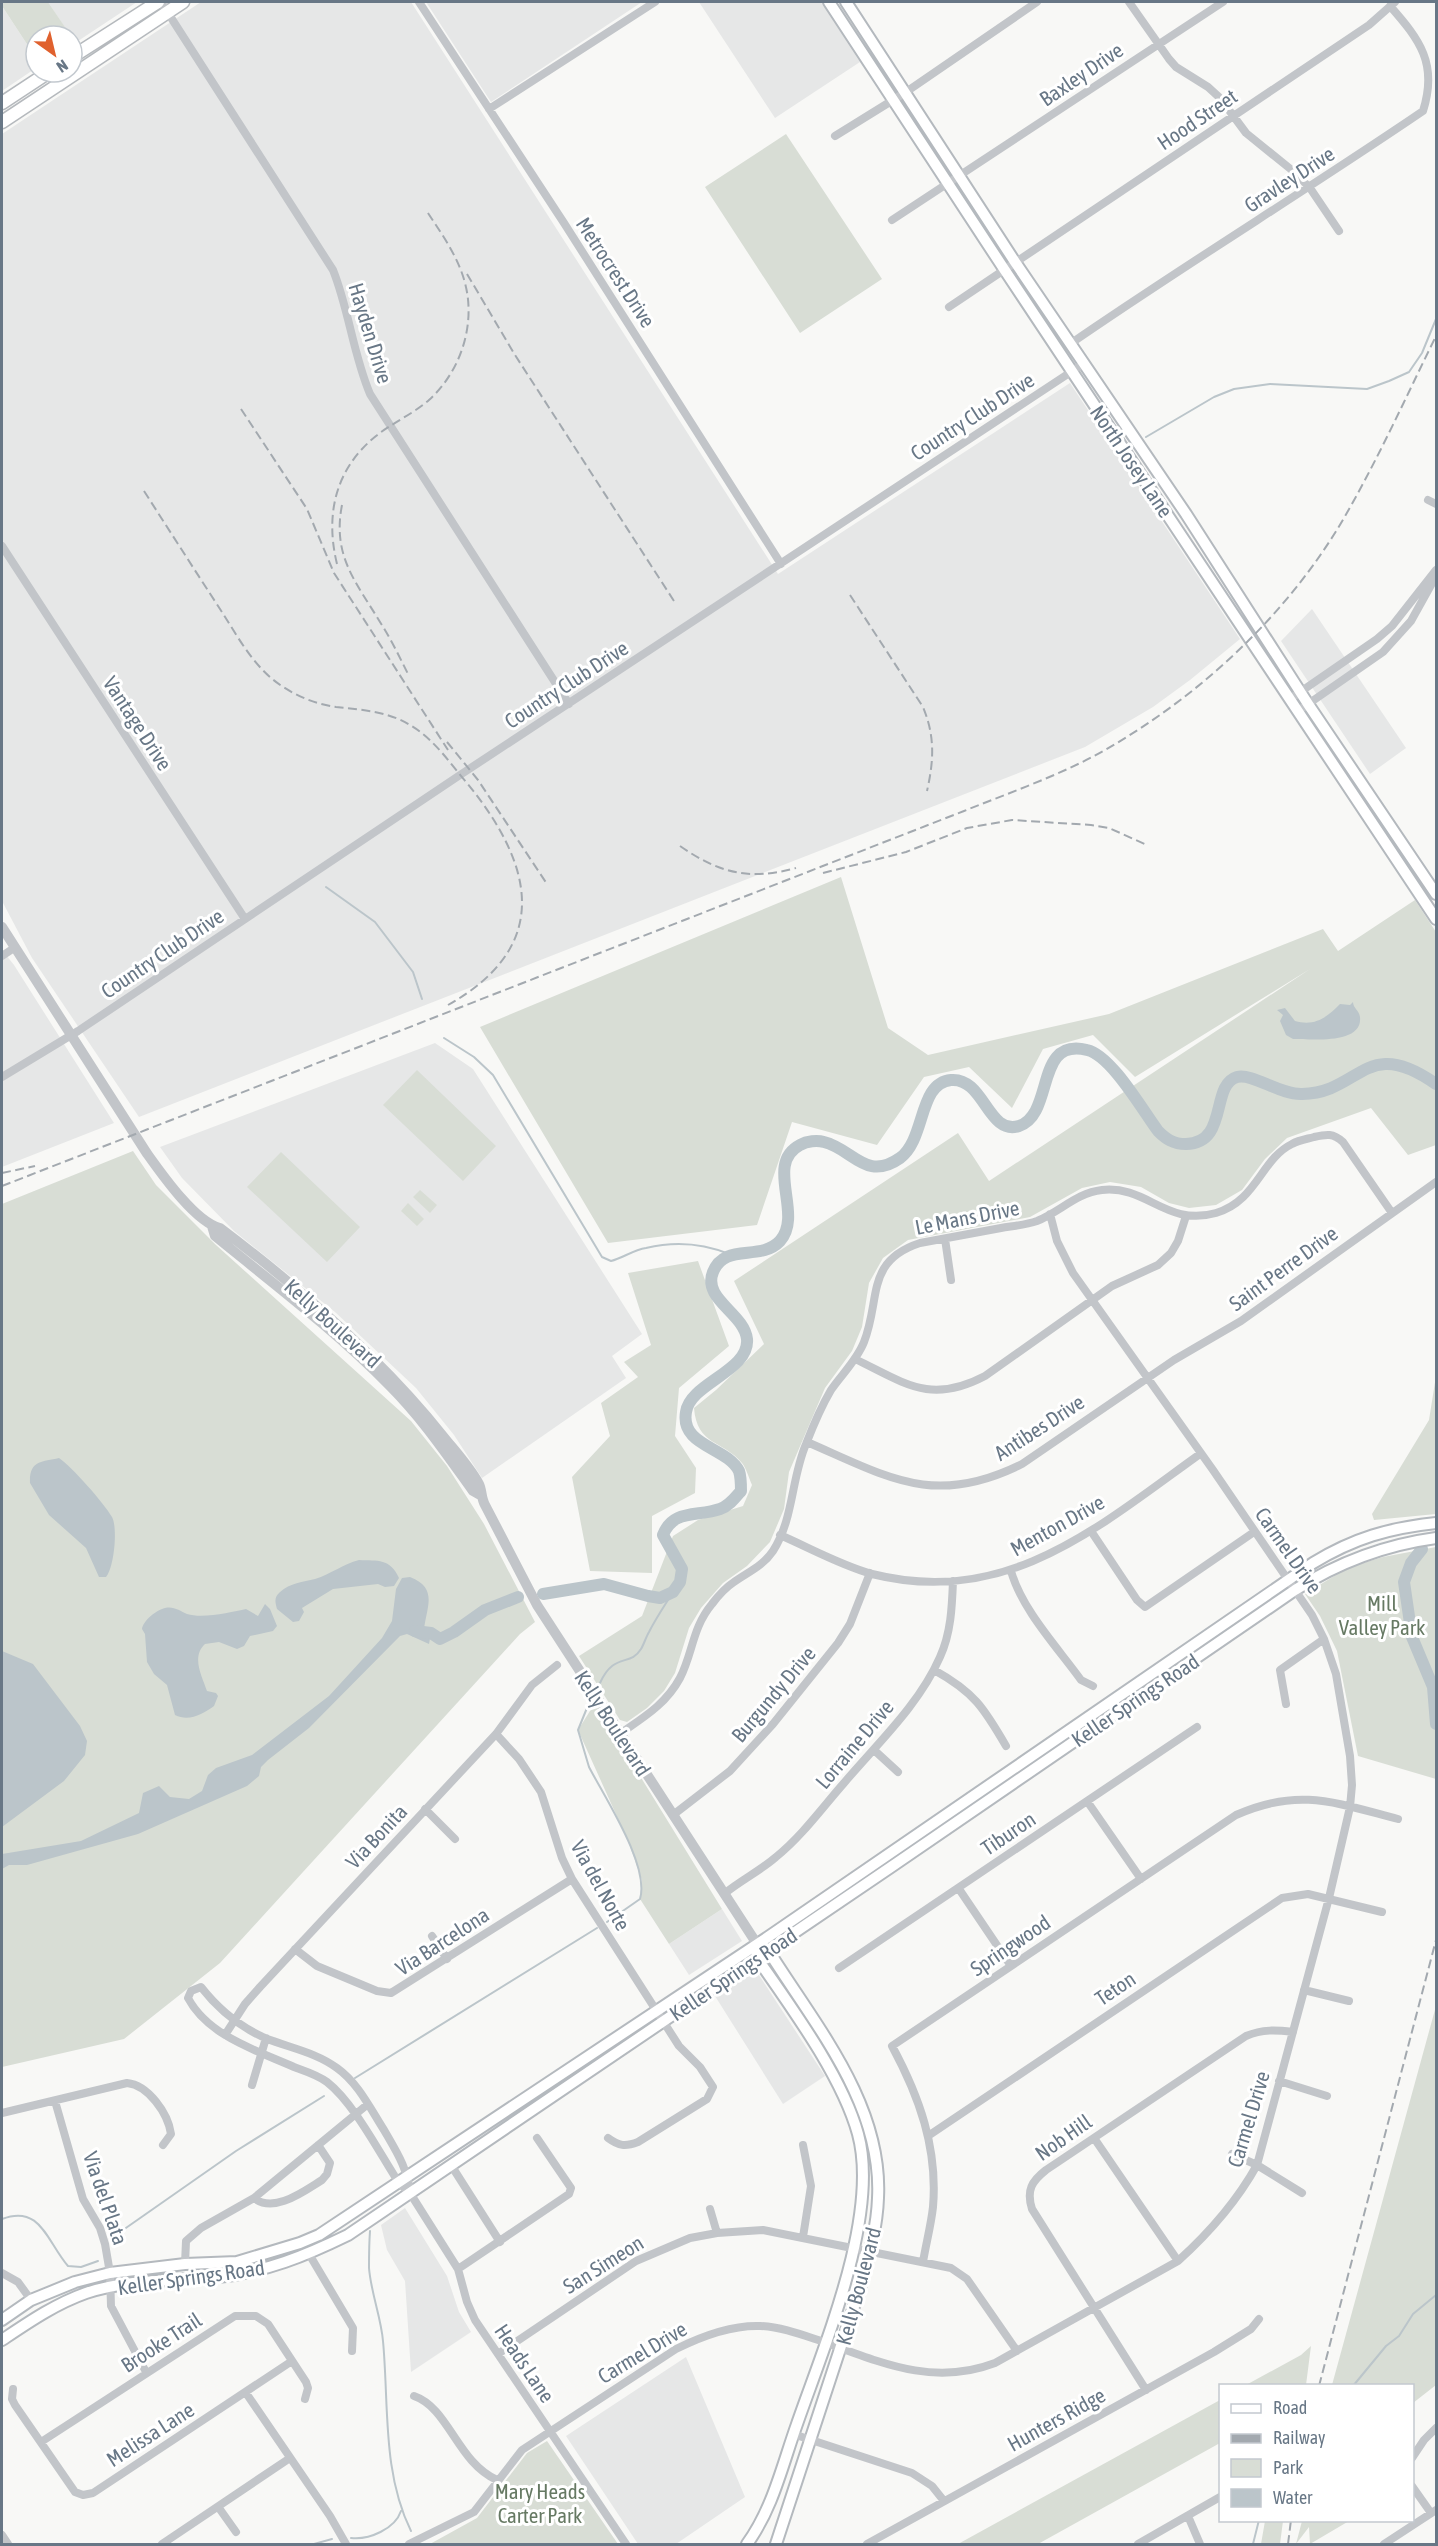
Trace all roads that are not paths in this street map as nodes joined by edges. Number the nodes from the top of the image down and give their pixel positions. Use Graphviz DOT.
graph roads {
  1 [pos="183,2"];
  2 [pos="418,2"];
  3 [pos="655,2"];
  4 [pos="830,2"];
  5 [pos="846,2"];
  6 [pos="1037,2"];
  7 [pos="1129,2"];
  8 [pos="1223,2"];
  9 [pos="1392,4"];
  10 [pos="162,5"];
  11 [pos="1158,44"];
  12 [pos="84,50"];
  13 [pos="31,84"];
  14 [pos="906,92"];
  15 [pos="894,100"];
  16 [pos="2,103"];
  17 [pos="489,109"];
  18 [pos="1234,116"];
  19 [pos="2,122"];
  20 [pos="835,136"];
  21 [pos="960,177"];
  22 [pos="949,184"];
  23 [pos="1310,188"];
  24 [pos="892,220"];
  25 [pos="1339,231"];
  26 [pos="1015,262"];
  27 [pos="1004,269"];
  28 [pos="949,307"];
  29 [pos="1070,344"];
  30 [pos="1083,364"];
  31 [pos="1073,372"];
  32 [pos="1428,500"];
  33 [pos="1437,504"];
  34 [pos="2,546"];
  35 [pos="781,564"];
  36 [pos="1437,570"];
  37 [pos="1437,576"];
  38 [pos="1301,692"];
  39 [pos="1290,699"];
  40 [pos="569,704"];
  41 [pos="1308,704"];
  42 [pos="1298,711"];
  43 [pos="1437,894"];
  44 [pos="245,919"];
  45 [pos="1437,919"];
  46 [pos="2,927"];
  47 [pos="14,948"];
  48 [pos="2,956"];
  49 [pos="70,1036"];
  50 [pos="2,1077"];
  51 [pos="1437,1182"];
  52 [pos="1392,1213"];
  53 [pos="1050,1214"];
  54 [pos="1186,1216"];
  55 [pos="945,1239"];
  56 [pos="951,1280"];
  57 [pos="1093,1301"];
  58 [pos="855,1359"];
  59 [pos="1147,1377"];
  60 [pos="807,1442"];
  61 [pos="1200,1454"];
  62 [pos="1437,1523"];
  63 [pos="1091,1532"];
  64 [pos="1254,1532"];
  65 [pos="1372,1534"];
  66 [pos="780,1535"];
  67 [pos="1437,1538"];
  68 [pos="1378,1550"];
  69 [pos="1011,1571"];
  70 [pos="870,1573"];
  71 [pos="1287,1580"];
  72 [pos="952,1581"];
  73 [pos="1294,1590"];
  74 [pos="1324,1639"];
  75 [pos="557,1665"];
  76 [pos="934,1670"];
  77 [pos="1093,1686"];
  78 [pos="1286,1704"];
  79 [pos="1197,1726"];
  80 [pos="621,1733"];
  81 [pos="496,1734"];
  82 [pos="1006,1746"];
  83 [pos="874,1750"];
  84 [pos="898,1772"];
  85 [pos="1087,1801"];
  86 [pos="1350,1807"];
  87 [pos="425,1809"];
  88 [pos="673,1815"];
  89 [pos="1398,1819"];
  90 [pos="455,1839"];
  91 [pos="572,1879"];
  92 [pos="1141,1879"];
  93 [pos="959,1888"];
  94 [pos="724,1894"];
  95 [pos="1329,1899"];
  96 [pos="1382,1912"];
  97 [pos="432,1936"];
  98 [pos="757,1944"];
  99 [pos="295,1949"];
  100 [pos="768,1950"];
  101 [pos="757,1958"];
  102 [pos="447,1959"];
  103 [pos="1011,1966"];
  104 [pos="839,1968"];
  105 [pos="1304,1990"];
  106 [pos="1349,2001"];
  107 [pos="657,2011"];
  108 [pos="234,2021"];
  109 [pos="664,2022"];
  110 [pos="1293,2032"];
  111 [pos="225,2035"];
  112 [pos="823,2037"];
  113 [pos="266,2038"];
  114 [pos="813,2044"];
  115 [pos="262,2053"];
  116 [pos="1279,2081"];
  117 [pos="252,2085"];
  118 [pos="531,2095"];
  119 [pos="1327,2096"];
  120 [pos="55,2101"];
  121 [pos="368,2103"];
  122 [pos="538,2106"];
  123 [pos="2,2113"];
  124 [pos="353,2114"];
  125 [pos="928,2136"];
  126 [pos="537,2138"];
  127 [pos="608,2138"];
  128 [pos="1094,2138"];
  129 [pos="163,2145"];
  130 [pos="318,2145"];
  131 [pos="803,2145"];
  132 [pos="1232,2154"];
  133 [pos="451,2165"];
  134 [pos="1257,2165"];
  135 [pos="404,2180"];
  136 [pos="410,2193"];
  137 [pos="1302,2193"];
  138 [pos="254,2198"];
  139 [pos="710,2208"];
  140 [pos="717,2233"];
  141 [pos="802,2236"];
  142 [pos="500,2242"];
  143 [pos="854,2250"];
  144 [pos="870,2253"];
  145 [pos="309,2254"];
  146 [pos="1178,2261"];
  147 [pos="923,2262"];
  148 [pos="185,2264"];
  149 [pos="458,2269"];
  150 [pos="2,2273"];
  151 [pos="110,2273"];
  152 [pos="110,2288"];
  153 [pos="31,2300"];
  154 [pos="1096,2308"];
  155 [pos="1259,2319"];
  156 [pos="2,2320"];
  157 [pos="2,2340"];
  158 [pos="826,2343"];
  159 [pos="841,2348"];
  160 [pos="352,2351"];
  161 [pos="1017,2351"];
  162 [pos="498,2354"];
  163 [pos="292,2361"];
  164 [pos="146,2372"];
  165 [pos="13,2389"];
  166 [pos="1146,2390"];
  167 [pos="246,2393"];
  168 [pos="414,2396"];
  169 [pos="305,2399"];
  170 [pos="1437,2428"];
  171 [pos="550,2432"];
  172 [pos="793,2434"];
  173 [pos="812,2440"];
  174 [pos="41,2442"];
  175 [pos="1414,2456"];
  176 [pos="290,2458"];
  177 [pos="497,2480"];
  178 [pos="1414,2487"];
  179 [pos="1219,2498"];
  180 [pos="944,2501"];
  181 [pos="219,2508"];
  182 [pos="1434,2512"];
  183 [pos="1188,2516"];
  184 [pos="236,2532"];
  185 [pos="2,2535"];
  186 [pos="8,2544"];
  187 [pos="162,2544"];
  188 [pos="346,2544"];
  189 [pos="409,2544"];
  190 [pos="626,2544"];
  191 [pos="747,2544"];
  192 [pos="776,2544"];
  193 [pos="867,2544"];
  194 [pos="1138,2544"];
  195 [pos="1200,2544"];
  196 [pos="1384,2544"];
  1 -- 10 [label="main road"];
  2 -- 17 [label="street, Metrocrest Drive"];
  3 -- 17 [label="street"];
  4 -- 15 [label="main road, North Josey Lane"];
  5 -- 14 [label="main road, North Josey Lane"];
  6 -- 14 [label="street"];
  7 -- 11 [label="street"];
  8 -- 11 [label="street, Baxley Drive"];
  9 -- 18 [label="street, Hood Street"];
  9 -- 23 [label="street, Gravley Drive"];
  10 -- 12 [label="main road"];
  10 -- 19 [label="main road"];
  10 -- 40 [label="street, Hayden Drive"];
  11 -- 18 [label="street"];
  11 -- 21 [label="street, Baxley Drive"];
  13 -- 16 [label="main road"];
  14 -- 15 [label="street"];
  14 -- 21 [label="main road, North Josey Lane"];
  15 -- 20 [label="street"];
  15 -- 22 [label="main road, North Josey Lane"];
  17 -- 35 [label="street, Metrocrest Drive"];
  18 -- 23 [label="street"];
  18 -- 26 [label="street, Hood Street"];
  21 -- 22 [label="street, Baxley Drive"];
  21 -- 26 [label="main road, North Josey Lane"];
  22 -- 24 [label="street, Baxley Drive"];
  22 -- 27 [label="main road, North Josey Lane"];
  23 -- 25 [label="street"];
  23 -- 29 [label="street, Gravley Drive"];
  26 -- 27 [label="street, Hood Street"];
  26 -- 29 [label="main road, North Josey Lane"];
  27 -- 28 [label="street, Hood Street"];
  27 -- 31 [label="main road, North Josey Lane"];
  29 -- 30 [label="main road, North Josey Lane"];
  30 -- 31 [label="street, Country Club Drive"];
  30 -- 38 [label="main road, North Josey Lane"];
  31 -- 35 [label="street, Country Club Drive"];
  31 -- 39 [label="main road, North Josey Lane"];
  32 -- 33 [label="street"];
  34 -- 44 [label="street, Vantage Drive"];
  35 -- 40 [label="street, Country Club Drive"];
  36 -- 38 [label="street"];
  37 -- 41 [label="street"];
  38 -- 39 [label="street"];
  38 -- 41 [label="main road, North Josey Lane"];
  39 -- 42 [label="main road, North Josey Lane"];
  40 -- 44 [label="street, Country Club Drive"];
  41 -- 42 [label="street"];
  41 -- 43 [label="main road, North Josey Lane"];
  42 -- 45 [label="main road, North Josey Lane"];
  44 -- 49 [label="street, Country Club Drive"];
  46 -- 47 [label="street, Kelly Boulevard"];
  47 -- 48 [label="street"];
  47 -- 49 [label="street, Kelly Boulevard"];
  49 -- 50 [label="street, Country Club Drive"];
  49 -- 80 [label="street, Kelly Boulevard"];
  51 -- 52 [label="street, Saint Perre Drive"];
  52 -- 54 [label="street, Le Mans Drive"];
  52 -- 59 [label="street, Saint Perre Drive"];
  53 -- 54 [label="street, Le Mans Drive"];
  53 -- 55 [label="street, Le Mans Drive"];
  53 -- 57 [label="street, Carmel Drive"];
  54 -- 57 [label="street"];
  55 -- 56 [label="street"];
  55 -- 58 [label="street, Le Mans Drive"];
  57 -- 58 [label="street"];
  57 -- 59 [label="street, Carmel Drive"];
  58 -- 60 [label="street, Le Mans Drive"];
  59 -- 60 [label="street, Antibes Drive"];
  59 -- 61 [label="street, Carmel Drive"];
  60 -- 66 [label="street, Le Mans Drive"];
  61 -- 63 [label="street, Menton Drive"];
  61 -- 64 [label="street, Carmel Drive"];
  62 -- 65 [label="main road, Keller Springs Road"];
  63 -- 64 [label="street"];
  63 -- 69 [label="street, Menton Drive"];
  64 -- 71 [label="street, Carmel Drive"];
  65 -- 68 [label="main road"];
  65 -- 71 [label="main road, Keller Springs Road"];
  66 -- 70 [label="street, Menton Drive"];
  66 -- 80 [label="street, Le Mans Drive"];
  67 -- 68 [label="main road, Keller Springs Road"];
  68 -- 73 [label="main road, Keller Springs Road"];
  69 -- 72 [label="street, Menton Drive"];
  69 -- 77 [label="street"];
  70 -- 72 [label="street, Menton Drive"];
  70 -- 88 [label="street, Burgundy Drive"];
  71 -- 73 [label="street, Carmel Drive"];
  71 -- 98 [label="main road, Keller Springs Road"];
  72 -- 76 [label="street, Lorraine Drive"];
  73 -- 74 [label="street, Carmel Drive"];
  73 -- 100 [label="main road, Keller Springs Road"];
  74 -- 78 [label="street"];
  74 -- 86 [label="street, Carmel Drive"];
  75 -- 81 [label="street, Via Bonita"];
  76 -- 82 [label="street"];
  76 -- 83 [label="street, Lorraine Drive"];
  79 -- 85 [label="street, Tiburon"];
  80 -- 88 [label="street, Kelly Boulevard"];
  81 -- 87 [label="street, Via Bonita"];
  81 -- 91 [label="street, Via del Norte"];
  83 -- 84 [label="street"];
  83 -- 94 [label="street, Lorraine Drive"];
  85 -- 92 [label="street"];
  85 -- 93 [label="street, Tiburon"];
  86 -- 89 [label="street, Springwood"];
  86 -- 92 [label="street, Springwood"];
  86 -- 95 [label="street, Carmel Drive"];
  87 -- 90 [label="street"];
  87 -- 99 [label="street, Via Bonita"];
  88 -- 94 [label="street, Kelly Boulevard"];
  91 -- 102 [label="street, Via Barcelona"];
  91 -- 107 [label="street, Via del Norte"];
  92 -- 103 [label="street, Springwood"];
  93 -- 103 [label="street"];
  93 -- 104 [label="street, Tiburon"];
  94 -- 98 [label="street, Kelly Boulevard"];
  95 -- 96 [label="street, Teton"];
  95 -- 105 [label="street, Carmel Drive"];
  95 -- 125 [label="street, Teton"];
  97 -- 102 [label="street"];
  98 -- 100 [label="main road, Kelly Boulevard"];
  98 -- 101 [label="main road"];
  98 -- 107 [label="main road, Keller Springs Road"];
  99 -- 102 [label="street, Via Barcelona"];
  99 -- 108 [label="street, Via Bonita"];
  100 -- 101 [label="main road, Keller Springs Road"];
  100 -- 112 [label="main road, Kelly Boulevard"];
  101 -- 109 [label="main road, Keller Springs Road"];
  101 -- 114 [label="main road, Kelly Boulevard"];
  103 -- 125 [label="street, Springwood"];
  105 -- 106 [label="street"];
  105 -- 110 [label="street, Carmel Drive"];
  107 -- 109 [label="street, Via del Norte"];
  107 -- 118 [label="main road, Keller Springs Road"];
  108 -- 111 [label="street, Via Bonita"];
  108 -- 111 [label="street"];
  108 -- 113 [label="street"];
  109 -- 122 [label="main road, Keller Springs Road"];
  109 -- 127 [label="street, Via del Norte"];
  110 -- 116 [label="street, Carmel Drive"];
  110 -- 128 [label="street, Nob Hill"];
  111 -- 115 [label="street"];
  112 -- 114 [label="main road"];
  112 -- 144 [label="main road, Kelly Boulevard"];
  113 -- 115 [label="street"];
  113 -- 121 [label="street"];
  114 -- 143 [label="main road, Kelly Boulevard"];
  115 -- 117 [label="street"];
  115 -- 124 [label="street"];
  116 -- 119 [label="street"];
  116 -- 134 [label="street, Carmel Drive"];
  118 -- 122 [label="main road"];
  118 -- 135 [label="main road, Keller Springs Road"];
  120 -- 123 [label="street"];
  120 -- 129 [label="street"];
  120 -- 151 [label="street, Via del Plata"];
  121 -- 124 [label="street"];
  121 -- 135 [label="street"];
  122 -- 133 [label="main road, Keller Springs Road"];
  124 -- 130 [label="street"];
  124 -- 135 [label="street"];
  125 -- 147 [label="street, Springwood"];
  126 -- 142 [label="street"];
  128 -- 146 [label="street"];
  128 -- 154 [label="street, Nob Hill"];
  130 -- 138 [label="street"];
  130 -- 138 [label="street"];
  131 -- 141 [label="street"];
  132 -- 134 [label="street"];
  133 -- 136 [label="main road, Keller Springs Road"];
  133 -- 142 [label="street"];
  134 -- 137 [label="street"];
  134 -- 146 [label="street, Carmel Drive"];
  135 -- 136 [label="street"];
  135 -- 148 [label="main road, Keller Springs Road"];
  136 -- 145 [label="main road, Keller Springs Road"];
  136 -- 149 [label="street, Heads Lane"];
  138 -- 148 [label="street"];
  139 -- 140 [label="street"];
  140 -- 141 [label="street, San Simeon"];
  140 -- 162 [label="street, San Simeon"];
  141 -- 143 [label="street, San Simeon"];
  142 -- 149 [label="street"];
  143 -- 144 [label="street, San Simeon"];
  143 -- 158 [label="main road, Kelly Boulevard"];
  144 -- 147 [label="street, San Simeon"];
  144 -- 159 [label="main road, Kelly Boulevard"];
  145 -- 152 [label="main road, Keller Springs Road"];
  145 -- 160 [label="street"];
  146 -- 154 [label="street, Carmel Drive"];
  147 -- 161 [label="street, San Simeon"];
  148 -- 151 [label="main road, Keller Springs Road"];
  149 -- 162 [label="street, Heads Lane"];
  150 -- 153 [label="street"];
  151 -- 152 [label="street, Via del Plata"];
  151 -- 153 [label="main road, Keller Springs Road"];
  152 -- 157 [label="main road, Keller Springs Road"];
  152 -- 164 [label="street, Via del Plata"];
  153 -- 156 [label="main road, Keller Springs Road"];
  154 -- 161 [label="street, Carmel Drive"];
  154 -- 166 [label="street, Nob Hill"];
  155 -- 166 [label="street, Hunters Ridge"];
  158 -- 159 [label="street, Carmel Drive"];
  158 -- 171 [label="street, Carmel Drive"];
  158 -- 172 [label="main road, Kelly Boulevard"];
  159 -- 161 [label="street, Carmel Drive"];
  159 -- 173 [label="main road, Kelly Boulevard"];
  162 -- 171 [label="street, Heads Lane"];
  163 -- 164 [label="street, Brooke Trail"];
  163 -- 167 [label="street, Melissa Lane"];
  163 -- 169 [label="street, Brooke Trail"];
  164 -- 174 [label="street, Brooke Trail"];
  165 -- 174 [label="street, Melissa Lane"];
  166 -- 180 [label="street, Hunters Ridge"];
  167 -- 174 [label="street, Melissa Lane"];
  167 -- 176 [label="street"];
  168 -- 177 [label="street"];
  170 -- 175 [label="street"];
  171 -- 177 [label="street, Carmel Drive"];
  171 -- 190 [label="street, Heads Lane"];
  172 -- 173 [label="street"];
  172 -- 191 [label="main road, Kelly Boulevard"];
  173 -- 180 [label="street"];
  173 -- 192 [label="main road, Kelly Boulevard"];
  176 -- 181 [label="street"];
  176 -- 188 [label="street"];
  177 -- 189 [label="street, Carmel Drive"];
  178 -- 182 [label="street"];
  179 -- 183 [label="street"];
  180 -- 193 [label="street, Hunters Ridge"];
  181 -- 184 [label="street"];
  181 -- 187 [label="street"];
  182 -- 196 [label="street"];
  183 -- 194 [label="street"];
  183 -- 195 [label="street"];
  185 -- 186 [label="street"];
}
